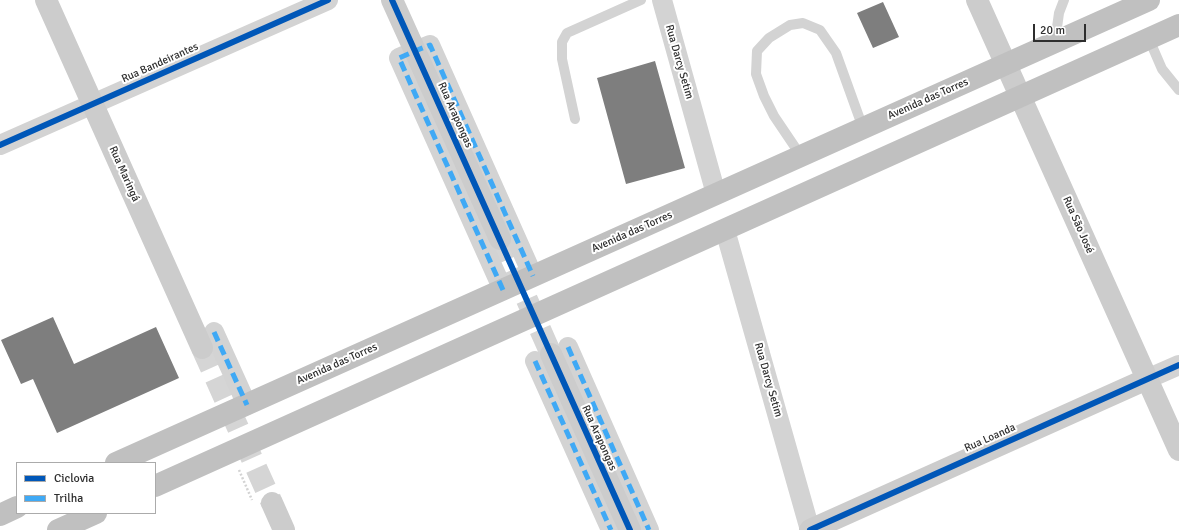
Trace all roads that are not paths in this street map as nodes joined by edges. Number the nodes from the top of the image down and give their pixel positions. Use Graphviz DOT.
graph roads {
  1 [pos="46,0"];
  2 [pos="328,0"];
  3 [pos="392,0"];
  4 [pos="642,0"];
  5 [pos="662,0"];
  6 [pos="977,0"];
  7 [pos="1064,0"];
  8 [pos="1149,0"];
  9 [pos="1179,25"];
  10 [pos="1150,38"];
  11 [pos="1055,42"];
  12 [pos="415,51"];
  13 [pos="1006,64"];
  14 [pos="1179,90"];
  15 [pos="1021,96"];
  16 [pos="92,104"];
  17 [pos="576,119"];
  18 [pos="863,128"];
  19 [pos="0,145"];
  20 [pos="801,156"];
  21 [pos="716,194"];
  22 [pos="725,230"];
  23 [pos="500,239"];
  24 [pos="533,276"];
  25 [pos="502,290"];
  26 [pos="208,340"];
  27 [pos="551,354"];
  28 [pos="1179,365"];
  29 [pos="1147,379"];
  30 [pos="247,404"];
  31 [pos="1179,450"];
  32 [pos="118,462"];
  33 [pos="156,486"];
  34 [pos="272,503"];
  35 [pos="16,507"];
  36 [pos="94,514"];
  37 [pos="0,515"];
  38 [pos="58,530"];
  39 [pos="284,530"];
  40 [pos="611,530"];
  41 [pos="630,530"];
  42 [pos="649,530"];
  43 [pos="810,530"];
  1 -- 16 [label="main road, Rua Maringá"];
  2 -- 16 [label="street, Rua Bandeirantes"];
  3 -- 12 [label="main road, Rua Arapongas"];
  4 -- 17 [label="lane"];
  5 -- 21 [label="street, Rua Darcy Setim"];
  6 -- 13 [label="main road, Rua São José"];
  7 -- 11 [label="lane"];
  8 -- 11 [label="highway, Avenida das Torres"];
  9 -- 10 [label="highway"];
  10 -- 14 [label="lane"];
  10 -- 15 [label="highway"];
  11 -- 13 [label="highway, Avenida das Torres"];
  12 -- 23 [label="main road, Rua Arapongas"];
  12 -- 24 [label="street, Rua Arapongas"];
  12 -- 25 [label="street, Rua Arapongas"];
  13 -- 15 [label="main road, Rua São José"];
  13 -- 18 [label="highway, Avenida das Torres"];
  15 -- 22 [label="highway"];
  15 -- 29 [label="main road, Rua São José"];
  16 -- 19 [label="street, Rua Bandeirantes"];
  16 -- 26 [label="main road, Rua Maringá"];
  18 -- 20 [label="highway, Avenida das Torres"];
  18 -- 20 [label="lane"];
  20 -- 21 [label="highway, Avenida das Torres"];
  21 -- 24 [label="highway, Avenida das Torres"];
  22 -- 33 [label="highway"];
  22 -- 43 [label="street, Rua Darcy Setim"];
  24 -- 25 [label="highway, Avenida das Torres"];
  25 -- 30 [label="highway, Avenida das Torres"];
  26 -- 30 [label="street"];
  27 -- 40 [label="street"];
  27 -- 41 [label="main road, Rua Arapongas"];
  27 -- 42 [label="street, Rua Arapongas"];
  28 -- 29 [label="street, Rua Loanda"];
  29 -- 31 [label="main road, Rua São José"];
  29 -- 43 [label="main road, Rua Loanda"];
  30 -- 32 [label="highway, Avenida das Torres"];
  34 -- 39 [label="main road"];
  35 -- 37 [label="highway"];
  36 -- 38 [label="highway"];
}
